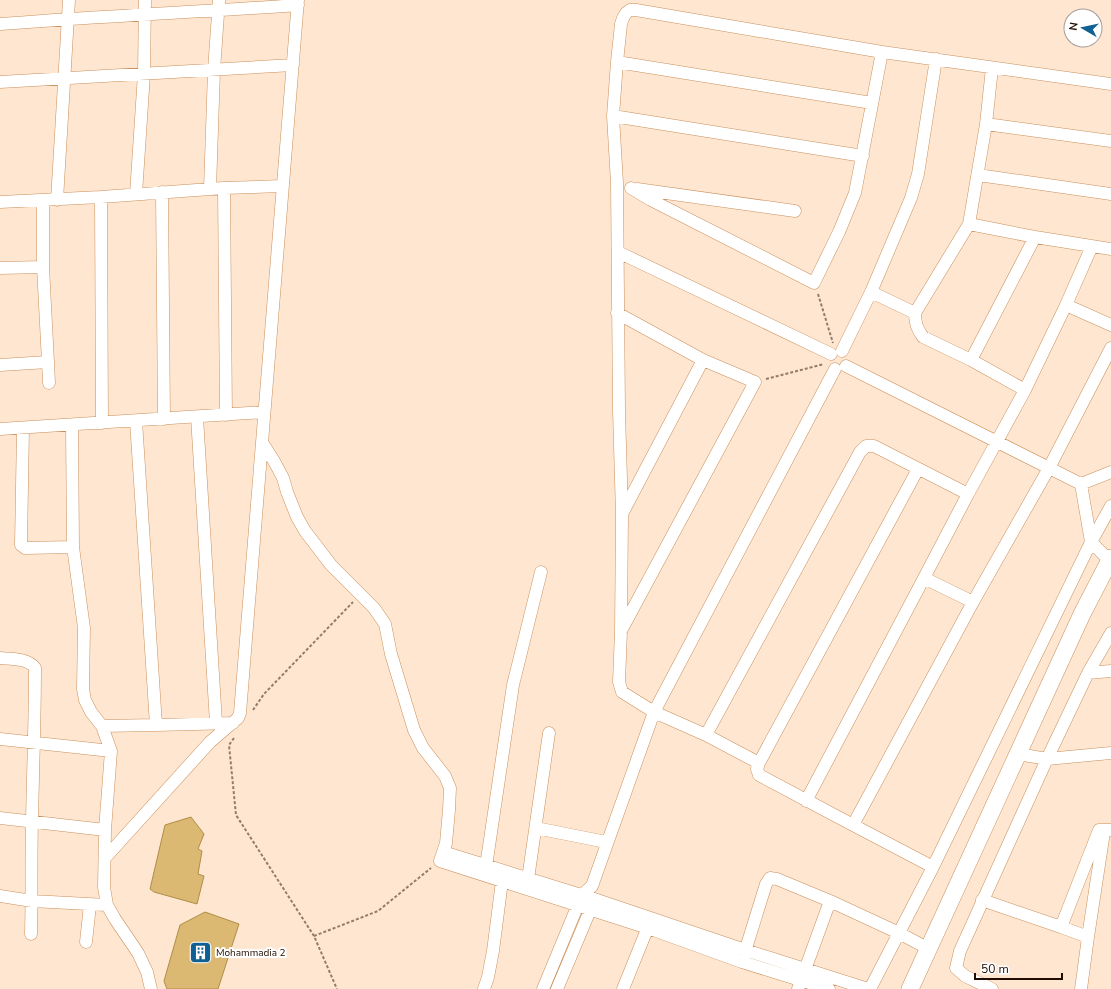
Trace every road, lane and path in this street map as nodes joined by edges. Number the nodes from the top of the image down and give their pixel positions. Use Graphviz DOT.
graph roads {
  1 [pos="69,0"];
  2 [pos="145,0"];
  3 [pos="298,2"];
  4 [pos="218,5"];
  5 [pos="145,15"];
  6 [pos="68,18"];
  7 [pos="0,24"];
  8 [pos="882,52"];
  9 [pos="936,59"];
  10 [pos="616,62"];
  11 [pos="293,65"];
  12 [pos="992,68"];
  13 [pos="214,70"];
  14 [pos="144,74"];
  15 [pos="64,78"];
  16 [pos="0,82"];
  17 [pos="1111,84"];
  18 [pos="872,104"];
  19 [pos="613,116"];
  20 [pos="986,124"];
  21 [pos="1111,140"];
  22 [pos="863,156"];
  23 [pos="978,175"];
  24 [pos="617,183"];
  25 [pos="282,186"];
  26 [pos="224,188"];
  27 [pos="631,188"];
  28 [pos="210,189"];
  29 [pos="162,192"];
  30 [pos="136,194"];
  31 [pos="1111,194"];
  32 [pos="101,197"];
  33 [pos="43,200"];
  34 [pos="57,200"];
  35 [pos="0,202"];
  36 [pos="795,210"];
  37 [pos="969,224"];
  38 [pos="1035,237"];
  39 [pos="1092,246"];
  40 [pos="1111,249"];
  41 [pos="618,252"];
  42 [pos="42,267"];
  43 [pos="0,268"];
  44 [pos="814,283"];
  45 [pos="871,292"];
  46 [pos="1066,305"];
  47 [pos="617,313"];
  48 [pos="915,313"];
  49 [pos="1111,325"];
  50 [pos="1111,348"];
  51 [pos="837,359"];
  52 [pos="704,360"];
  53 [pos="971,360"];
  54 [pos="48,362"];
  55 [pos="0,365"];
  56 [pos="755,382"];
  57 [pos="49,383"];
  58 [pos="1025,390"];
  59 [pos="264,412"];
  60 [pos="226,415"];
  61 [pos="197,417"];
  62 [pos="164,419"];
  63 [pos="136,421"];
  64 [pos="102,423"];
  65 [pos="72,425"];
  66 [pos="23,428"];
  67 [pos="0,429"];
  68 [pos="998,442"];
  69 [pos="263,444"];
  70 [pos="1050,468"];
  71 [pos="918,469"];
  72 [pos="1111,472"];
  73 [pos="1081,484"];
  74 [pos="968,494"];
  75 [pos="1111,506"];
  76 [pos="622,515"];
  77 [pos="1091,542"];
  78 [pos="73,547"];
  79 [pos="1110,559"];
  80 [pos="541,572"];
  81 [pos="924,578"];
  82 [pos="361,594"];
  83 [pos="973,602"];
  84 [pos="621,631"];
  85 [pos="1111,633"];
  86 [pos="0,658"];
  87 [pos="1111,671"];
  88 [pos="1088,673"];
  89 [pos="252,711"];
  90 [pos="654,712"];
  91 [pos="216,723"];
  92 [pos="156,725"];
  93 [pos="102,726"];
  94 [pos="234,728"];
  95 [pos="548,733"];
  96 [pos="706,735"];
  97 [pos="0,739"];
  98 [pos="34,742"];
  99 [pos="110,752"];
  100 [pos="1111,753"];
  101 [pos="1018,754"];
  102 [pos="1047,759"];
  103 [pos="759,763"];
  104 [pos="806,801"];
  105 [pos="0,818"];
  106 [pos="32,821"];
  107 [pos="853,825"];
  108 [pos="536,828"];
  109 [pos="105,830"];
  110 [pos="1108,830"];
  111 [pos="606,842"];
  112 [pos="442,857"];
  113 [pos="105,858"];
  114 [pos="933,867"];
  115 [pos="486,870"];
  116 [pos="502,880"];
  117 [pos="527,884"];
  118 [pos="592,886"];
  119 [pos="0,896"];
  120 [pos="982,900"];
  121 [pos="32,901"];
  122 [pos="580,901"];
  123 [pos="830,901"];
  124 [pos="592,904"];
  125 [pos="90,905"];
  126 [pos="107,905"];
  127 [pos="650,923"];
  128 [pos="1061,927"];
  129 [pos="899,933"];
  130 [pos="31,934"];
  131 [pos="314,936"];
  132 [pos="1088,937"];
  133 [pos="86,942"];
  134 [pos="929,949"];
  135 [pos="743,956"];
  136 [pos="805,969"];
  137 [pos="800,985"];
  138 [pos="151,989"];
  139 [pos="337,989"];
  140 [pos="484,989"];
  141 [pos="543,989"];
  142 [pos="557,989"];
  143 [pos="623,989"];
  144 [pos="830,989"];
  145 [pos="869,989"];
  146 [pos="910,989"];
  147 [pos="992,989"];
  148 [pos="1081,989"];
  1 -- 6 [label="street"];
  2 -- 5 [label="street"];
  3 -- 4 [label="street"];
  3 -- 11 [label="street"];
  4 -- 5 [label="street"];
  4 -- 13 [label="street"];
  5 -- 6 [label="street"];
  5 -- 14 [label="street"];
  6 -- 7 [label="street"];
  6 -- 15 [label="street"];
  8 -- 9 [label="street"];
  8 -- 10 [label="street"];
  8 -- 18 [label="street"];
  9 -- 12 [label="street"];
  9 -- 45 [label="street"];
  10 -- 18 [label="street"];
  10 -- 19 [label="street"];
  11 -- 13 [label="street"];
  11 -- 25 [label="street"];
  12 -- 17 [label="street"];
  12 -- 20 [label="street"];
  13 -- 14 [label="street"];
  13 -- 28 [label="street"];
  14 -- 15 [label="street"];
  14 -- 30 [label="street"];
  15 -- 16 [label="street"];
  15 -- 34 [label="street"];
  18 -- 22 [label="street"];
  19 -- 22 [label="street"];
  19 -- 24 [label="street"];
  20 -- 21 [label="street"];
  20 -- 23 [label="street"];
  22 -- 44 [label="street"];
  23 -- 31 [label="street"];
  23 -- 37 [label="street"];
  24 -- 27 [label="street"];
  24 -- 41 [label="street"];
  25 -- 26 [label="street"];
  25 -- 59 [label="street"];
  26 -- 28 [label="street"];
  26 -- 60 [label="street"];
  27 -- 36 [label="street"];
  27 -- 44 [label="street"];
  28 -- 29 [label="street"];
  29 -- 30 [label="street"];
  29 -- 62 [label="street"];
  30 -- 32 [label="street"];
  32 -- 34 [label="street"];
  32 -- 64 [label="street"];
  33 -- 34 [label="street"];
  33 -- 35 [label="street"];
  33 -- 42 [label="street"];
  37 -- 38 [label="street"];
  37 -- 48 [label="street"];
  38 -- 39 [label="street"];
  38 -- 53 [label="street"];
  39 -- 40 [label="street"];
  39 -- 46 [label="street"];
  41 -- 47 [label="street"];
  41 -- 51 [label="street"];
  42 -- 43 [label="street"];
  42 -- 54 [label="street"];
  44 -- 51 [label="path"];
  45 -- 48 [label="street"];
  45 -- 51 [label="street"];
  46 -- 49 [label="street"];
  46 -- 58 [label="street"];
  47 -- 52 [label="street"];
  47 -- 76 [label="street"];
  48 -- 53 [label="street"];
  50 -- 70 [label="street"];
  51 -- 56 [label="path"];
  51 -- 68 [label="street"];
  51 -- 90 [label="street"];
  52 -- 56 [label="street"];
  52 -- 76 [label="street"];
  53 -- 58 [label="street"];
  54 -- 55 [label="street"];
  54 -- 57 [label="street"];
  56 -- 84 [label="street"];
  58 -- 68 [label="street"];
  59 -- 60 [label="street"];
  59 -- 69 [label="street"];
  60 -- 61 [label="street"];
  61 -- 62 [label="street"];
  61 -- 91 [label="street"];
  62 -- 63 [label="street"];
  63 -- 64 [label="street"];
  63 -- 92 [label="street"];
  64 -- 65 [label="street"];
  65 -- 66 [label="street"];
  65 -- 78 [label="street"];
  66 -- 67 [label="street"];
  66 -- 78 [label="street"];
  68 -- 70 [label="street"];
  68 -- 74 [label="street"];
  69 -- 82 [label="street"];
  69 -- 94 [label="street"];
  70 -- 73 [label="street"];
  70 -- 83 [label="street"];
  71 -- 74 [label="street"];
  71 -- 96 [label="street"];
  71 -- 103 [label="street"];
  72 -- 73 [label="street"];
  73 -- 77 [label="street"];
  74 -- 81 [label="street"];
  75 -- 77 [label="street"];
  76 -- 84 [label="street"];
  77 -- 79 [label="street"];
  77 -- 114 [label="street"];
  78 -- 93 [label="street"];
  79 -- 101 [label="street"];
  80 -- 115 [label="street"];
  81 -- 83 [label="street"];
  81 -- 104 [label="street"];
  82 -- 89 [label="path"];
  82 -- 112 [label="street"];
  83 -- 107 [label="street"];
  84 -- 90 [label="street"];
  85 -- 88 [label="street"];
  86 -- 98 [label="street"];
  87 -- 88 [label="street"];
  88 -- 102 [label="street"];
  90 -- 96 [label="street"];
  90 -- 111 [label="street"];
  91 -- 92 [label="street"];
  91 -- 94 [label="street"];
  92 -- 93 [label="street"];
  93 -- 99 [label="street"];
  94 -- 113 [label="street"];
  94 -- 131 [label="path"];
  95 -- 108 [label="street"];
  96 -- 103 [label="street"];
  97 -- 98 [label="street"];
  98 -- 99 [label="street"];
  98 -- 106 [label="street"];
  99 -- 109 [label="street"];
  100 -- 102 [label="street"];
  101 -- 102 [label="street"];
  101 -- 134 [label="street"];
  102 -- 120 [label="street"];
  103 -- 104 [label="street"];
  104 -- 107 [label="street"];
  105 -- 106 [label="street"];
  106 -- 109 [label="street"];
  106 -- 121 [label="street"];
  107 -- 114 [label="street"];
  108 -- 111 [label="street"];
  108 -- 117 [label="street"];
  109 -- 113 [label="street"];
  110 -- 128 [label="street"];
  110 -- 132 [label="street"];
  111 -- 118 [label="street"];
  112 -- 115 [label="street"];
  112 -- 131 [label="path"];
  113 -- 126 [label="street"];
  114 -- 129 [label="street"];
  115 -- 116 [label="street"];
  115 -- 117 [label="street"];
  116 -- 117 [label="street"];
  116 -- 140 [label="street"];
  117 -- 122 [label="street"];
  118 -- 122 [label="street"];
  118 -- 124 [label="street"];
  119 -- 121 [label="street"];
  120 -- 128 [label="street"];
  120 -- 147 [label="street"];
  121 -- 125 [label="street"];
  121 -- 130 [label="street"];
  122 -- 124 [label="street"];
  122 -- 141 [label="street"];
  123 -- 129 [label="street"];
  123 -- 135 [label="street"];
  123 -- 136 [label="street"];
  124 -- 127 [label="street"];
  124 -- 142 [label="street"];
  125 -- 126 [label="street"];
  125 -- 133 [label="street"];
  126 -- 138 [label="street"];
  127 -- 135 [label="street"];
  127 -- 143 [label="street"];
  128 -- 132 [label="street"];
  129 -- 134 [label="street"];
  129 -- 145 [label="street"];
  131 -- 139 [label="path"];
  132 -- 148 [label="street"];
  134 -- 146 [label="street"];
  135 -- 136 [label="street"];
  135 -- 137 [label="street"];
  136 -- 137 [label="street"];
  136 -- 145 [label="street"];
  137 -- 144 [label="street"];
}
